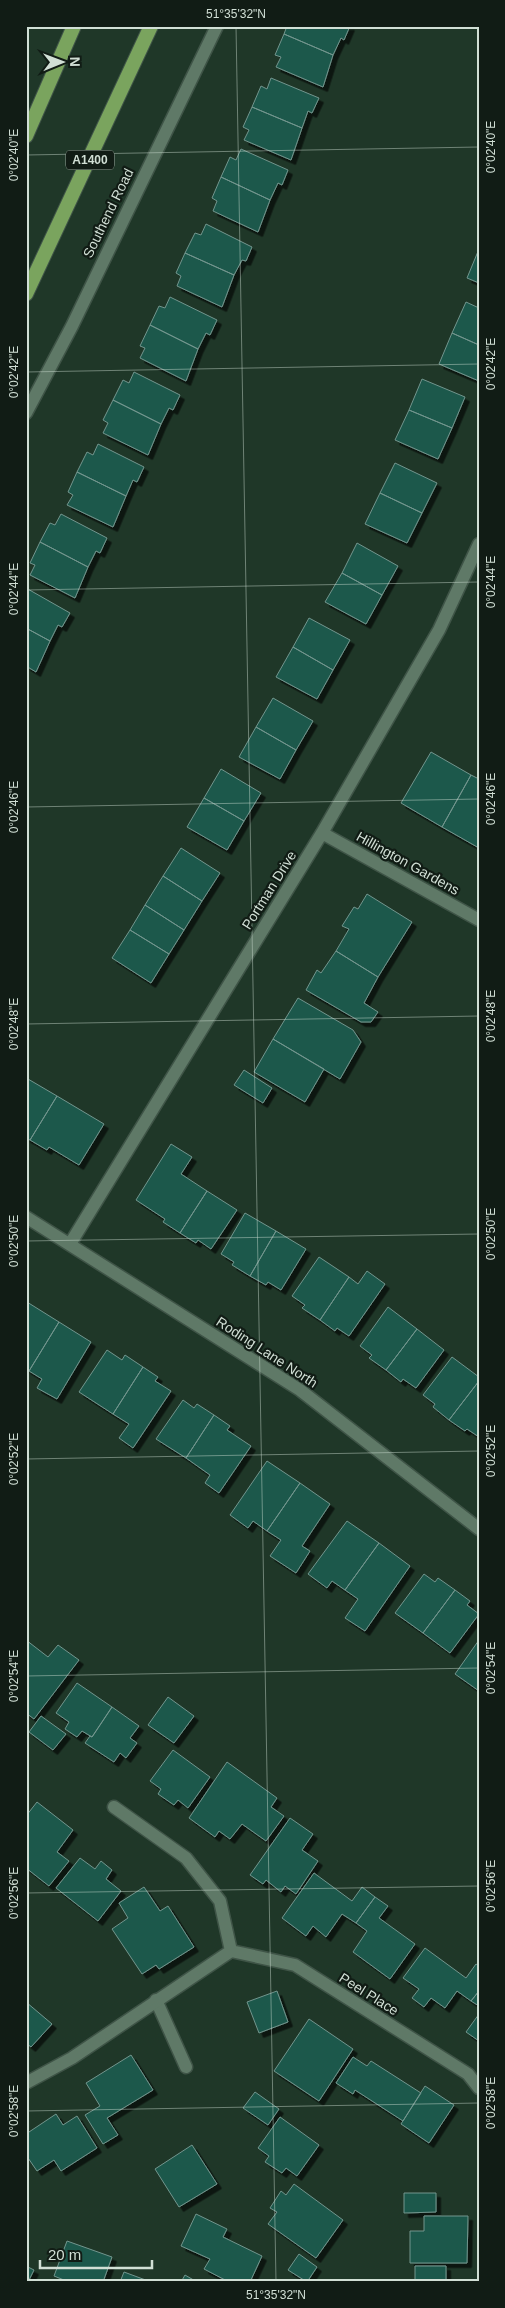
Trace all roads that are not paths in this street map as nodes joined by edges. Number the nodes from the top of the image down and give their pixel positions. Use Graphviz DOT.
graph roads {
  1 [pos="74,26"];
  2 [pos="152,26"];
  3 [pos="217,26"];
  4 [pos="26,136"];
  5 [pos="26,294"];
  6 [pos="26,413"];
  7 [pos="479,544"];
  8 [pos="322,832"];
  9 [pos="479,920"];
  10 [pos="26,1217"];
  11 [pos="70,1244"];
  12 [pos="479,1529"];
  13 [pos="114,1808"];
  14 [pos="231,1951"];
  15 [pos="156,2000"];
  16 [pos="186,2067"];
  17 [pos="26,2083"];
  18 [pos="479,2088"];
  1 -- 4 [label="highway"];
  2 -- 5 [label="highway, A1400"];
  3 -- 6 [label="street, Southend Road"];
  7 -- 8 [label="street, Portman Drive"];
  8 -- 9 [label="street, Hillington Gardens"];
  8 -- 11 [label="street, Portman Drive"];
  10 -- 11 [label="street, Roding Lane North"];
  11 -- 12 [label="street, Roding Lane North"];
  13 -- 14 [label="street"];
  14 -- 15 [label="street"];
  14 -- 18 [label="street, Peel Place"];
  15 -- 16 [label="street"];
  15 -- 17 [label="street"];
}
